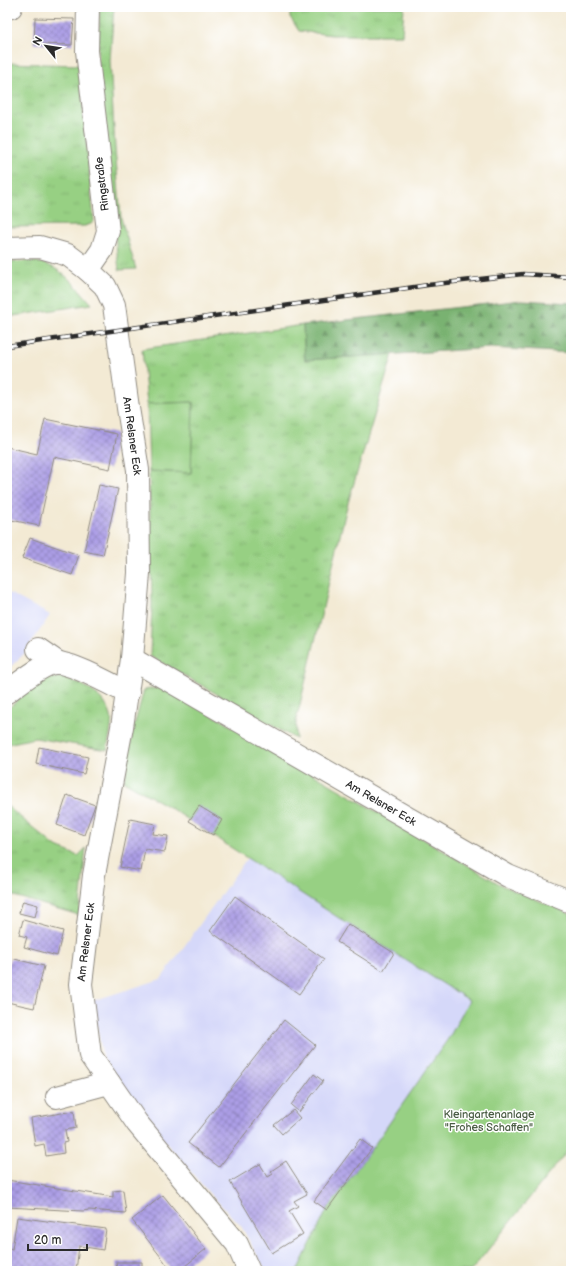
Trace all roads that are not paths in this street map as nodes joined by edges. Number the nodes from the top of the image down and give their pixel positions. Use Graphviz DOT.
graph roads {
  1 [pos="11,7"];
  2 [pos="88,7"];
  3 [pos="7,8"];
  4 [pos="7,248"];
  5 [pos="88,270"];
  6 [pos="38,649"];
  7 [pos="132,659"];
  8 [pos="56,662"];
  9 [pos="7,692"];
  10 [pos="128,693"];
  11 [pos="571,902"];
  12 [pos="109,1083"];
  13 [pos="57,1097"];
  14 [pos="249,1271"];
  1 -- 3 [label="street"];
  2 -- 5 [label="street, Ringstraße"];
  4 -- 5 [label="street"];
  5 -- 7 [label="street, Am Relsner Eck"];
  6 -- 8 [label="street"];
  7 -- 10 [label="street, Am Relsner Eck"];
  7 -- 11 [label="street, Am Relsner Eck"];
  8 -- 9 [label="street"];
  8 -- 10 [label="street"];
  10 -- 12 [label="street, Am Relsner Eck"];
  12 -- 13 [label="street"];
  12 -- 14 [label="street, Am Relsner Eck"];
}
